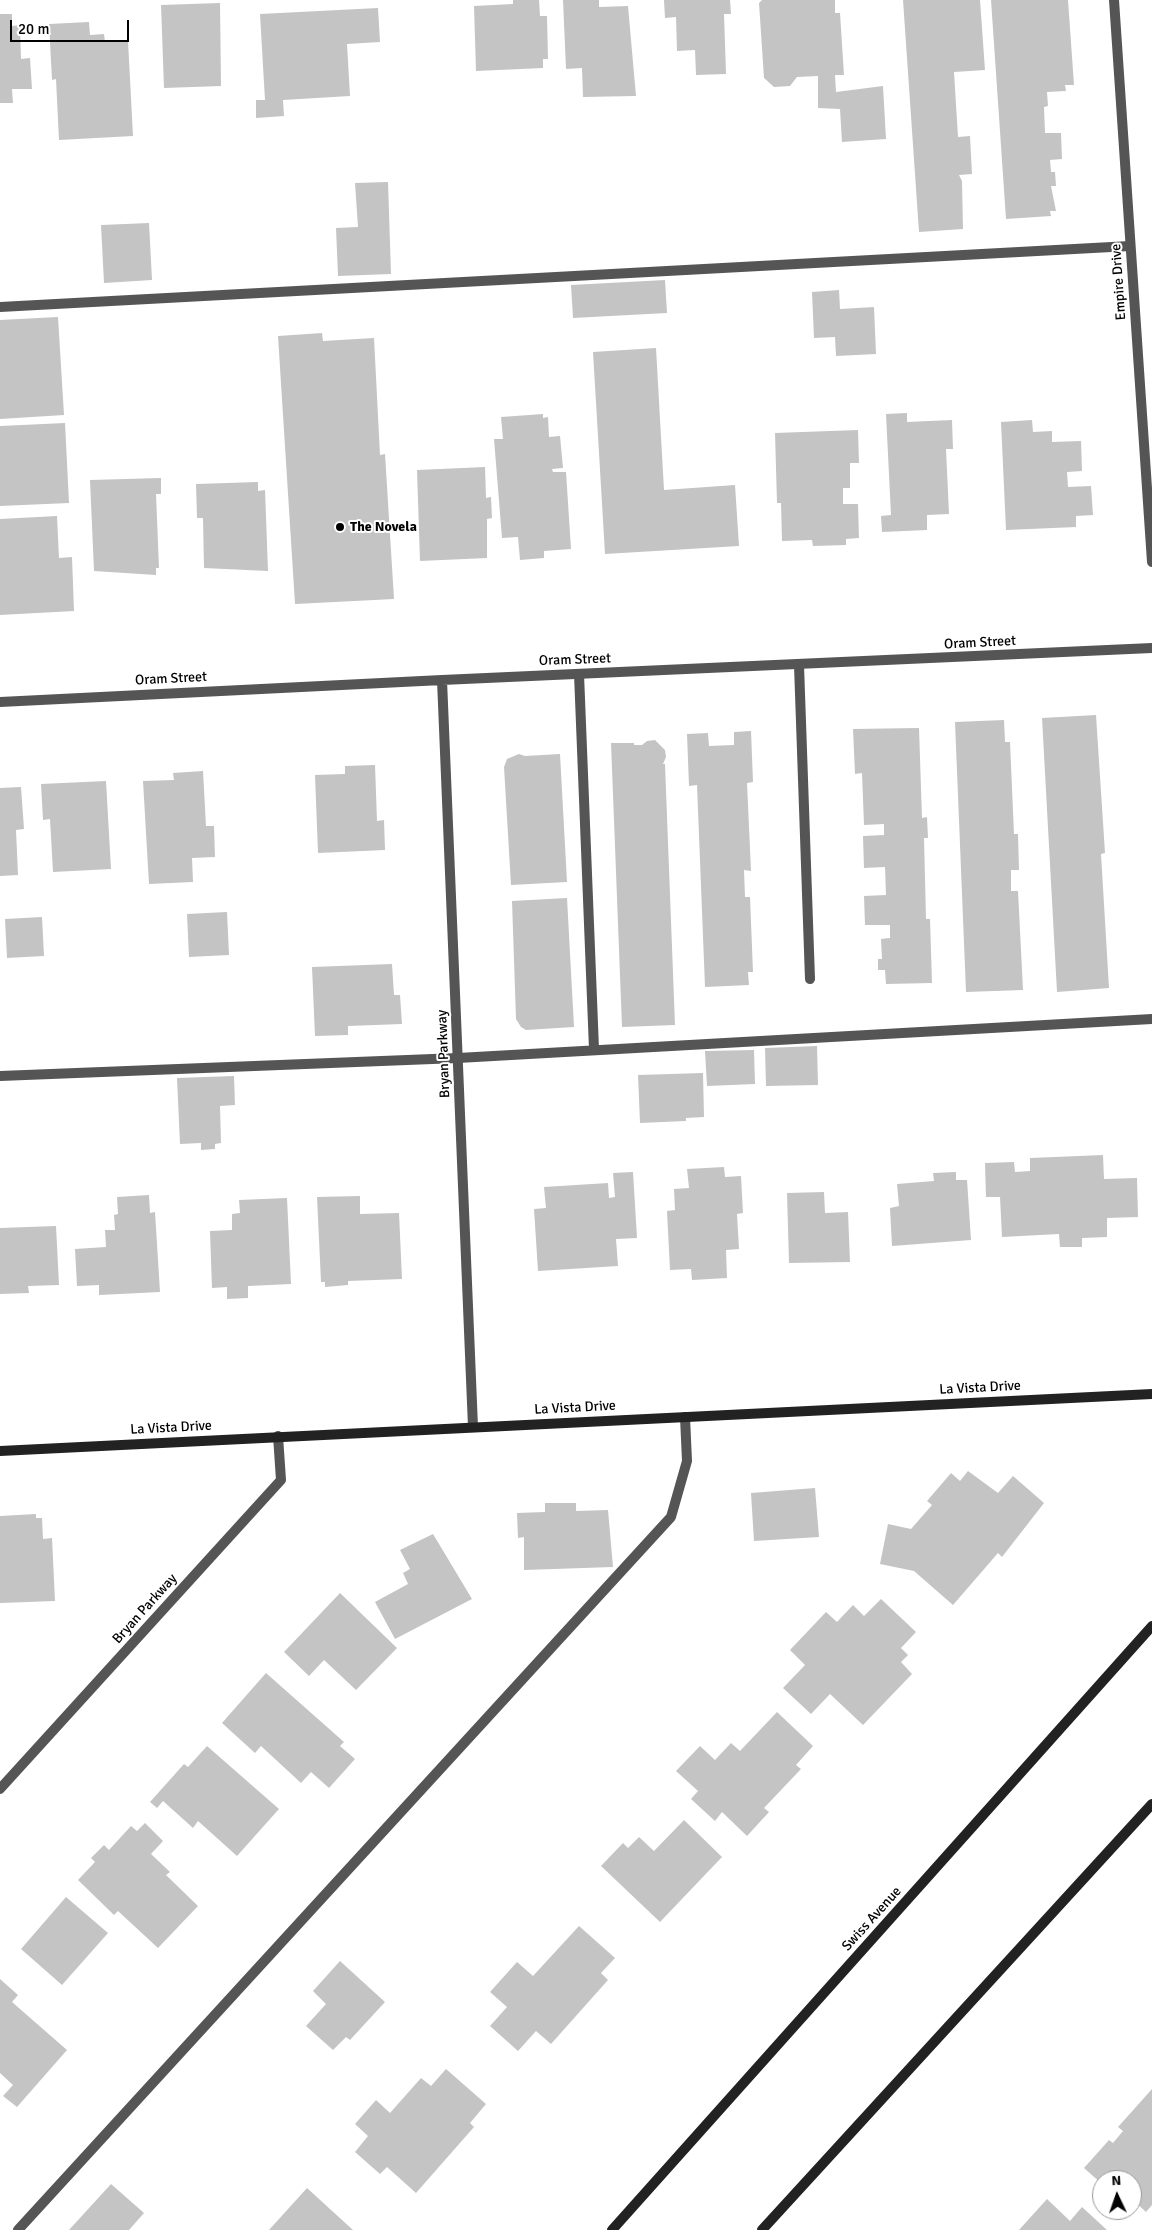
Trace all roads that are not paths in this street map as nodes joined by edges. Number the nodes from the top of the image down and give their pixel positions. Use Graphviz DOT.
graph roads {
  1 [pos="1114,0"];
  2 [pos="1130,246"];
  3 [pos="0,307"];
  4 [pos="1152,562"];
  5 [pos="1152,648"];
  6 [pos="799,665"];
  7 [pos="580,674"];
  8 [pos="442,680"];
  9 [pos="0,702"];
  10 [pos="810,979"];
  11 [pos="1152,1019"];
  12 [pos="594,1049"];
  13 [pos="458,1058"];
  14 [pos="0,1076"];
  15 [pos="1152,1394"];
  16 [pos="685,1417"];
  17 [pos="473,1427"];
  18 [pos="278,1436"];
  19 [pos="0,1451"];
  20 [pos="1152,1626"];
  21 [pos="0,1790"];
  22 [pos="1152,1804"];
  23 [pos="18,2230"];
  24 [pos="612,2230"];
  25 [pos="762,2230"];
  1 -- 2 [label="street, Empire Drive"];
  2 -- 3 [label="street"];
  2 -- 4 [label="street, Empire Drive"];
  5 -- 6 [label="street, Oram Street"];
  6 -- 7 [label="street, Oram Street"];
  6 -- 10 [label="street"];
  7 -- 8 [label="street, Oram Street"];
  7 -- 12 [label="street"];
  8 -- 9 [label="street, Oram Street"];
  8 -- 13 [label="street, Bryan Parkway"];
  11 -- 12 [label="street"];
  12 -- 13 [label="street"];
  13 -- 14 [label="street"];
  13 -- 17 [label="street, Bryan Parkway"];
  15 -- 16 [label="street, La Vista Drive"];
  16 -- 17 [label="street, La Vista Drive"];
  16 -- 23 [label="street"];
  17 -- 18 [label="street, La Vista Drive"];
  18 -- 19 [label="street, La Vista Drive"];
  18 -- 21 [label="street, Bryan Parkway"];
  20 -- 24 [label="street, Swiss Avenue"];
  22 -- 25 [label="street"];
}
